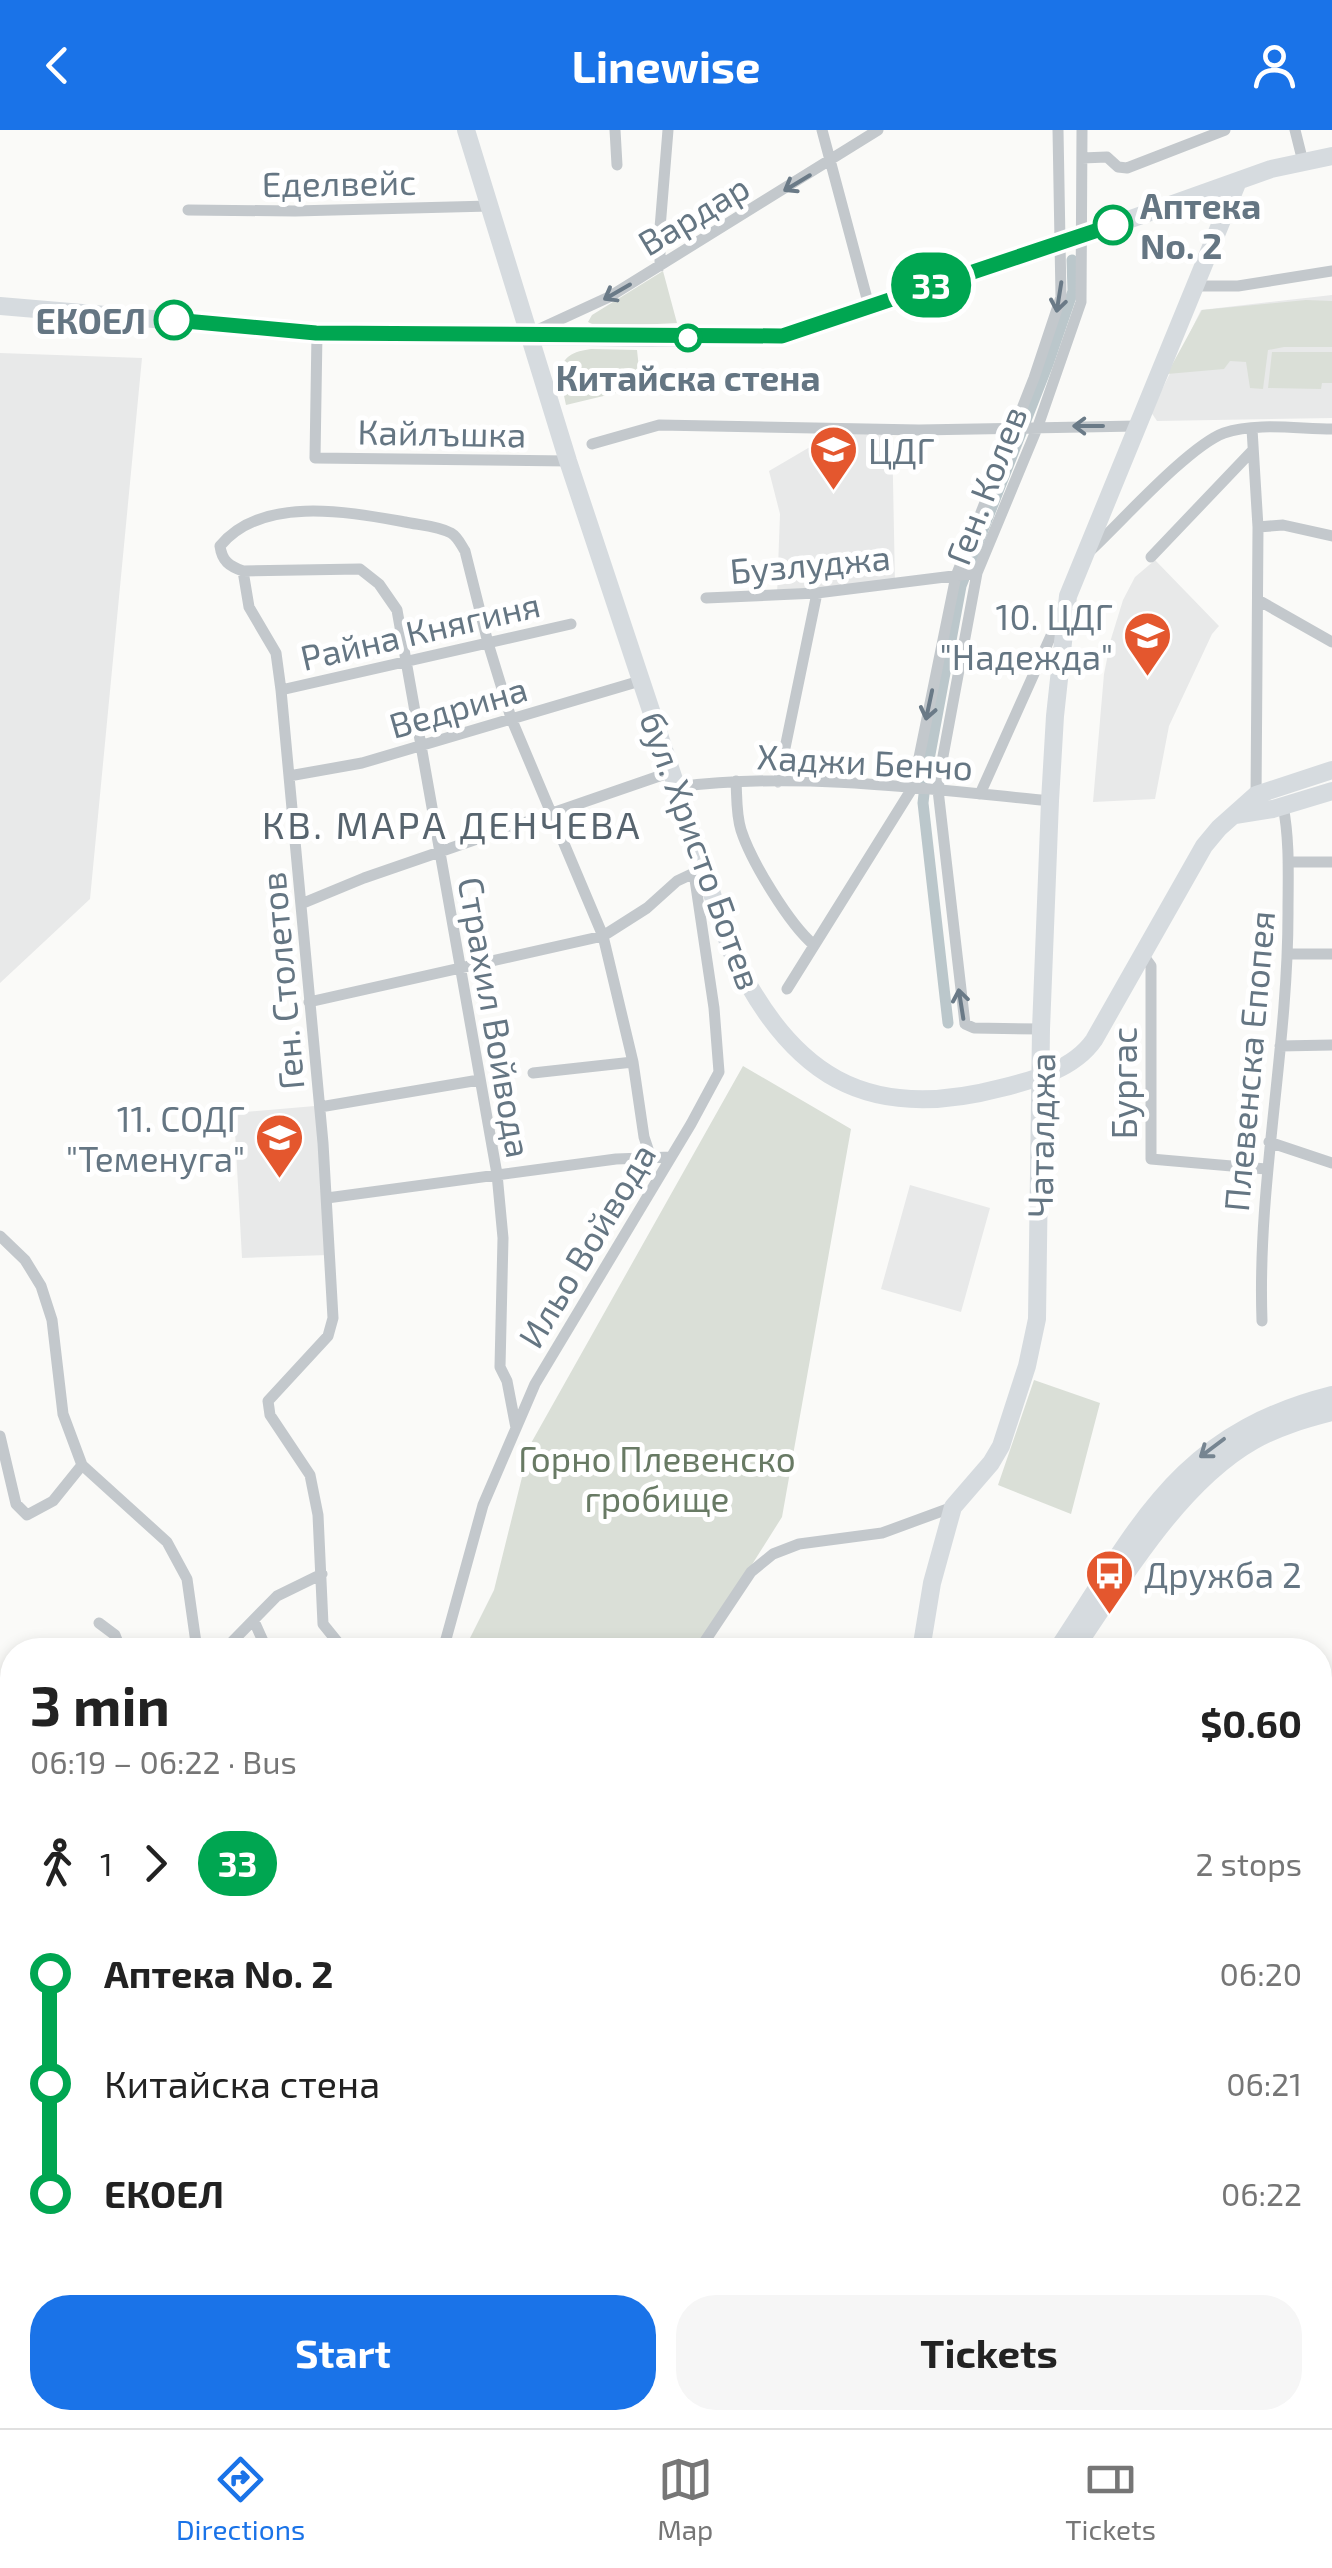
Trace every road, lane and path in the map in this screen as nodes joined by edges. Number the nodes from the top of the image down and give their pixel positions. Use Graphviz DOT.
graph roads {
  1 [pos="466,130"];
  2 [pos="616,130"];
  3 [pos="668,130"];
  4 [pos="822,130"];
  5 [pos="878,130"];
  6 [pos="1058,130"];
  7 [pos="1082,130"];
  8 [pos="1225,130"];
  9 [pos="1295,130"];
  10 [pos="1332,156"];
  11 [pos="1082,158"];
  12 [pos="830,162"];
  13 [pos="1303,162"];
  14 [pos="617,165"];
  15 [pos="1238,181"];
  16 [pos="490,206"];
  17 [pos="188,210"];
  18 [pos="1083,236"];
  19 [pos="1061,242"];
  20 [pos="660,266"];
  21 [pos="1332,271"];
  22 [pos="1194,286"];
  23 [pos="0,306"];
  24 [pos="869,306"];
  25 [pos="316,333"];
  26 [pos="530,334"];
  27 [pos="1035,426"];
  28 [pos="1137,426"];
  29 [pos="1016,427"];
  30 [pos="1252,429"];
  31 [pos="1332,429"];
  32 [pos="592,444"];
  33 [pos="1253,450"];
  34 [pos="568,461"];
  35 [pos="1258,528"];
  36 [pos="1332,536"];
  37 [pos="1084,556"];
  38 [pos="1151,557"];
  39 [pos="243,571"];
  40 [pos="966,574"];
  41 [pos="817,592"];
  42 [pos="1068,596"];
  43 [pos="706,598"];
  44 [pos="1258,600"];
  45 [pos="571,624"];
  46 [pos="488,642"];
  47 [pos="1332,642"];
  48 [pos="405,662"];
  49 [pos="640,681"];
  50 [pos="281,690"];
  51 [pos="512,718"];
  52 [pos="419,746"];
  53 [pos="1332,770"];
  54 [pos="290,776"];
  55 [pos="674,779"];
  56 [pos="736,781"];
  57 [pos="778,782"];
  58 [pos="925,788"];
  59 [pos="1332,790"];
  60 [pos="980,794"];
  61 [pos="1050,801"];
  62 [pos="1256,804"];
  63 [pos="1283,806"];
  64 [pos="551,815"];
  65 [pos="438,852"];
  66 [pos="1288,862"];
  67 [pos="1332,862"];
  68 [pos="698,870"];
  69 [pos="302,904"];
  70 [pos="603,936"];
  71 [pos="814,945"];
  72 [pos="1288,954"];
  73 [pos="1332,954"];
  74 [pos="1143,955"];
  75 [pos="462,969"];
  76 [pos="787,990"];
  77 [pos="309,1002"];
  78 [pos="1041,1029"];
  79 [pos="1094,1040"];
  80 [pos="1332,1045"];
  81 [pos="1280,1046"];
  82 [pos="633,1062"];
  83 [pos="533,1073"];
  84 [pos="1041,1076"];
  85 [pos="480,1080"];
  86 [pos="320,1107"];
  87 [pos="1269,1142"];
  88 [pos="650,1155"];
  89 [pos="671,1157"];
  90 [pos="1332,1163"];
  91 [pos="1266,1169"];
  92 [pos="497,1174"];
  93 [pos="327,1198"];
  94 [pos="0,1236"];
  95 [pos="1262,1320"];
  96 [pos="1332,1395"];
  97 [pos="1332,1412"];
  98 [pos="516,1428"];
  99 [pos="0,1436"];
  100 [pos="82,1465"];
  101 [pos="953,1507"];
  102 [pos="322,1574"];
  103 [pos="254,1622"];
  104 [pos="99,1623"];
  105 [pos="117,1638"];
  106 [pos="195,1638"];
  107 [pos="237,1638"];
  108 [pos="264,1638"];
  109 [pos="334,1638"];
  110 [pos="446,1638"];
  111 [pos="707,1638"];
  112 [pos="923,1638"];
  113 [pos="1065,1638"];
  114 [pos="1083,1638"];
  1 -- 16 [label="street, бул. Христо Ботев"];
  2 -- 14 [label="street"];
  3 -- 20 [label="street"];
  4 -- 12 [label="street"];
  5 -- 12 [label="street, Вардар"];
  6 -- 19 [label="street, Ген. Колев"];
  7 -- 11 [label="street, Ген. Колев"];
  8 -- 11 [label="street"];
  9 -- 13 [label="street"];
  10 -- 13 [label="street"];
  11 -- 18 [label="street, Ген. Колев"];
  12 -- 20 [label="street, Вардар, one-way"];
  12 -- 24 [label="street"];
  13 -- 15 [label="street"];
  15 -- 18 [label="street"];
  15 -- 22 [label="street, Чаталджа"];
  16 -- 17 [label="street, Еделвейс"];
  16 -- 26 [label="street, бул. Христо Ботев"];
  18 -- 19 [label="street"];
  18 -- 27 [label="street, Ген. Колев"];
  19 -- 24 [label="street"];
  19 -- 29 [label="street, Ген. Колев, one-way"];
  20 -- 26 [label="street, Вардар, one-way"];
  21 -- 22 [label="street"];
  22 -- 28 [label="street, Чаталджа"];
  23 -- 25 [label="street"];
  24 -- 26 [label="street"];
  25 -- 26 [label="street"];
  25 -- 34 [label="street, Кайлъшка"];
  26 -- 34 [label="street, бул. Христо Ботев"];
  28 -- 27 [label="street, one-way"];
  27 -- 29 [label="street"];
  27 -- 40 [label="street, Ген. Колев"];
  28 -- 37 [label="street, Чаталджа"];
  29 -- 32 [label="street"];
  29 -- 40 [label="street, Ген. Колев"];
  30 -- 31 [label="street"];
  30 -- 33 [label="street"];
  30 -- 37 [label="street"];
  33 -- 35 [label="street"];
  33 -- 38 [label="street"];
  34 -- 49 [label="street, бул. Христо Ботев"];
  35 -- 36 [label="street"];
  35 -- 44 [label="street"];
  37 -- 42 [label="street, Чаталджа"];
  39 -- 46 [label="street, Ген. Столетов"];
  39 -- 48 [label="street, Страхил Войвода"];
  39 -- 50 [label="street, Ген. Столетов"];
  40 -- 41 [label="street, Бузлуджа"];
  40 -- 58 [label="street, Ген. Колев, one-way"];
  40 -- 58 [label="street, Ген. Колев"];
  41 -- 43 [label="street, Бузлуджа"];
  41 -- 57 [label="street"];
  42 -- 60 [label="street, Чаталджа"];
  42 -- 61 [label="street, Чаталджа"];
  44 -- 47 [label="street"];
  44 -- 62 [label="street"];
  45 -- 46 [label="street, Райна Княгиня"];
  46 -- 48 [label="street, Райна Княгиня"];
  46 -- 51 [label="street"];
  48 -- 50 [label="street, Райна Княгиня"];
  48 -- 52 [label="street, Страхил Войвода"];
  49 -- 51 [label="street, Ведрина"];
  49 -- 55 [label="street, бул. Христо Ботев"];
  50 -- 54 [label="street, Ген. Столетов"];
  51 -- 52 [label="street, Ведрина"];
  51 -- 64 [label="street"];
  52 -- 54 [label="street, Ведрина"];
  52 -- 65 [label="street, Страхил Войвода"];
  53 -- 62 [label="street, бул. Христо Ботев"];
  54 -- 69 [label="street, Ген. Столетов"];
  55 -- 56 [label="street, Хаджи Бенчо"];
  55 -- 64 [label="street, Хаджи Бенчо"];
  55 -- 68 [label="street, бул. Христо Ботев"];
  56 -- 57 [label="street, Хаджи Бенчо"];
  56 -- 71 [label="street"];
  57 -- 58 [label="street, Хаджи Бенчо"];
  58 -- 60 [label="street, Хаджи Бенчо"];
  58 -- 71 [label="street"];
  78 -- 58 [label="street, Ген. Колев, one-way"];
  59 -- 63 [label="street, бул. Христо Ботев"];
  60 -- 61 [label="street, Хаджи Бенчо"];
  61 -- 78 [label="street, Чаталджа"];
  62 -- 63 [label="street, бул. Христо Ботев"];
  62 -- 74 [label="street, бул. Христо Ботев"];
  63 -- 66 [label="street, Плевенска Епопея"];
  64 -- 65 [label="street, Хаджи Бенчо"];
  64 -- 70 [label="street"];
  65 -- 69 [label="street, Хаджи Бенчо"];
  65 -- 75 [label="street, Страхил Войвода"];
  66 -- 67 [label="street"];
  66 -- 72 [label="street, Плевенска Епопея"];
  68 -- 70 [label="street"];
  68 -- 84 [label="street, бул. Христо Ботев"];
  68 -- 89 [label="street, Ильо Войвода"];
  69 -- 77 [label="street, Ген. Столетов"];
  70 -- 75 [label="street"];
  70 -- 82 [label="street"];
  71 -- 76 [label="street"];
  72 -- 73 [label="street"];
  72 -- 81 [label="street, Плевенска Епопея"];
  74 -- 79 [label="street, бул. Христо Ботев"];
  74 -- 91 [label="street, Бургас"];
  75 -- 77 [label="street"];
  75 -- 85 [label="street, Страхил Войвода"];
  77 -- 86 [label="street, Ген. Столетов"];
  78 -- 79 [label="street"];
  78 -- 84 [label="street, Чаталджа"];
  79 -- 84 [label="street, бул. Христо Ботев"];
  80 -- 81 [label="street"];
  81 -- 87 [label="street, Плевенска Епопея"];
  82 -- 83 [label="street"];
  82 -- 88 [label="street"];
  84 -- 101 [label="street, Чаталджа"];
  85 -- 86 [label="street"];
  85 -- 92 [label="street, Страхил Войвода"];
  86 -- 93 [label="street, Ген. Столетов"];
  87 -- 90 [label="street"];
  87 -- 91 [label="street, Плевенска Епопея"];
  88 -- 89 [label="street"];
  88 -- 92 [label="street"];
  89 -- 98 [label="street, Ильо Войвода"];
  91 -- 95 [label="street, Плевенска Епопея"];
  92 -- 93 [label="street"];
  92 -- 98 [label="street, Страхил Войвода"];
  93 -- 102 [label="street, Ген. Столетов"];
  94 -- 100 [label="street"];
  96 -- 113 [label="street, one-way"];
  97 -- 114 [label="street"];
  98 -- 110 [label="street, Ильо Войвода"];
  99 -- 100 [label="street"];
  100 -- 106 [label="street"];
  101 -- 111 [label="street"];
  101 -- 112 [label="street, Чаталджа"];
  102 -- 103 [label="street"];
  102 -- 109 [label="street"];
  103 -- 107 [label="street"];
  103 -- 108 [label="street"];
  104 -- 105 [label="street"];
}
